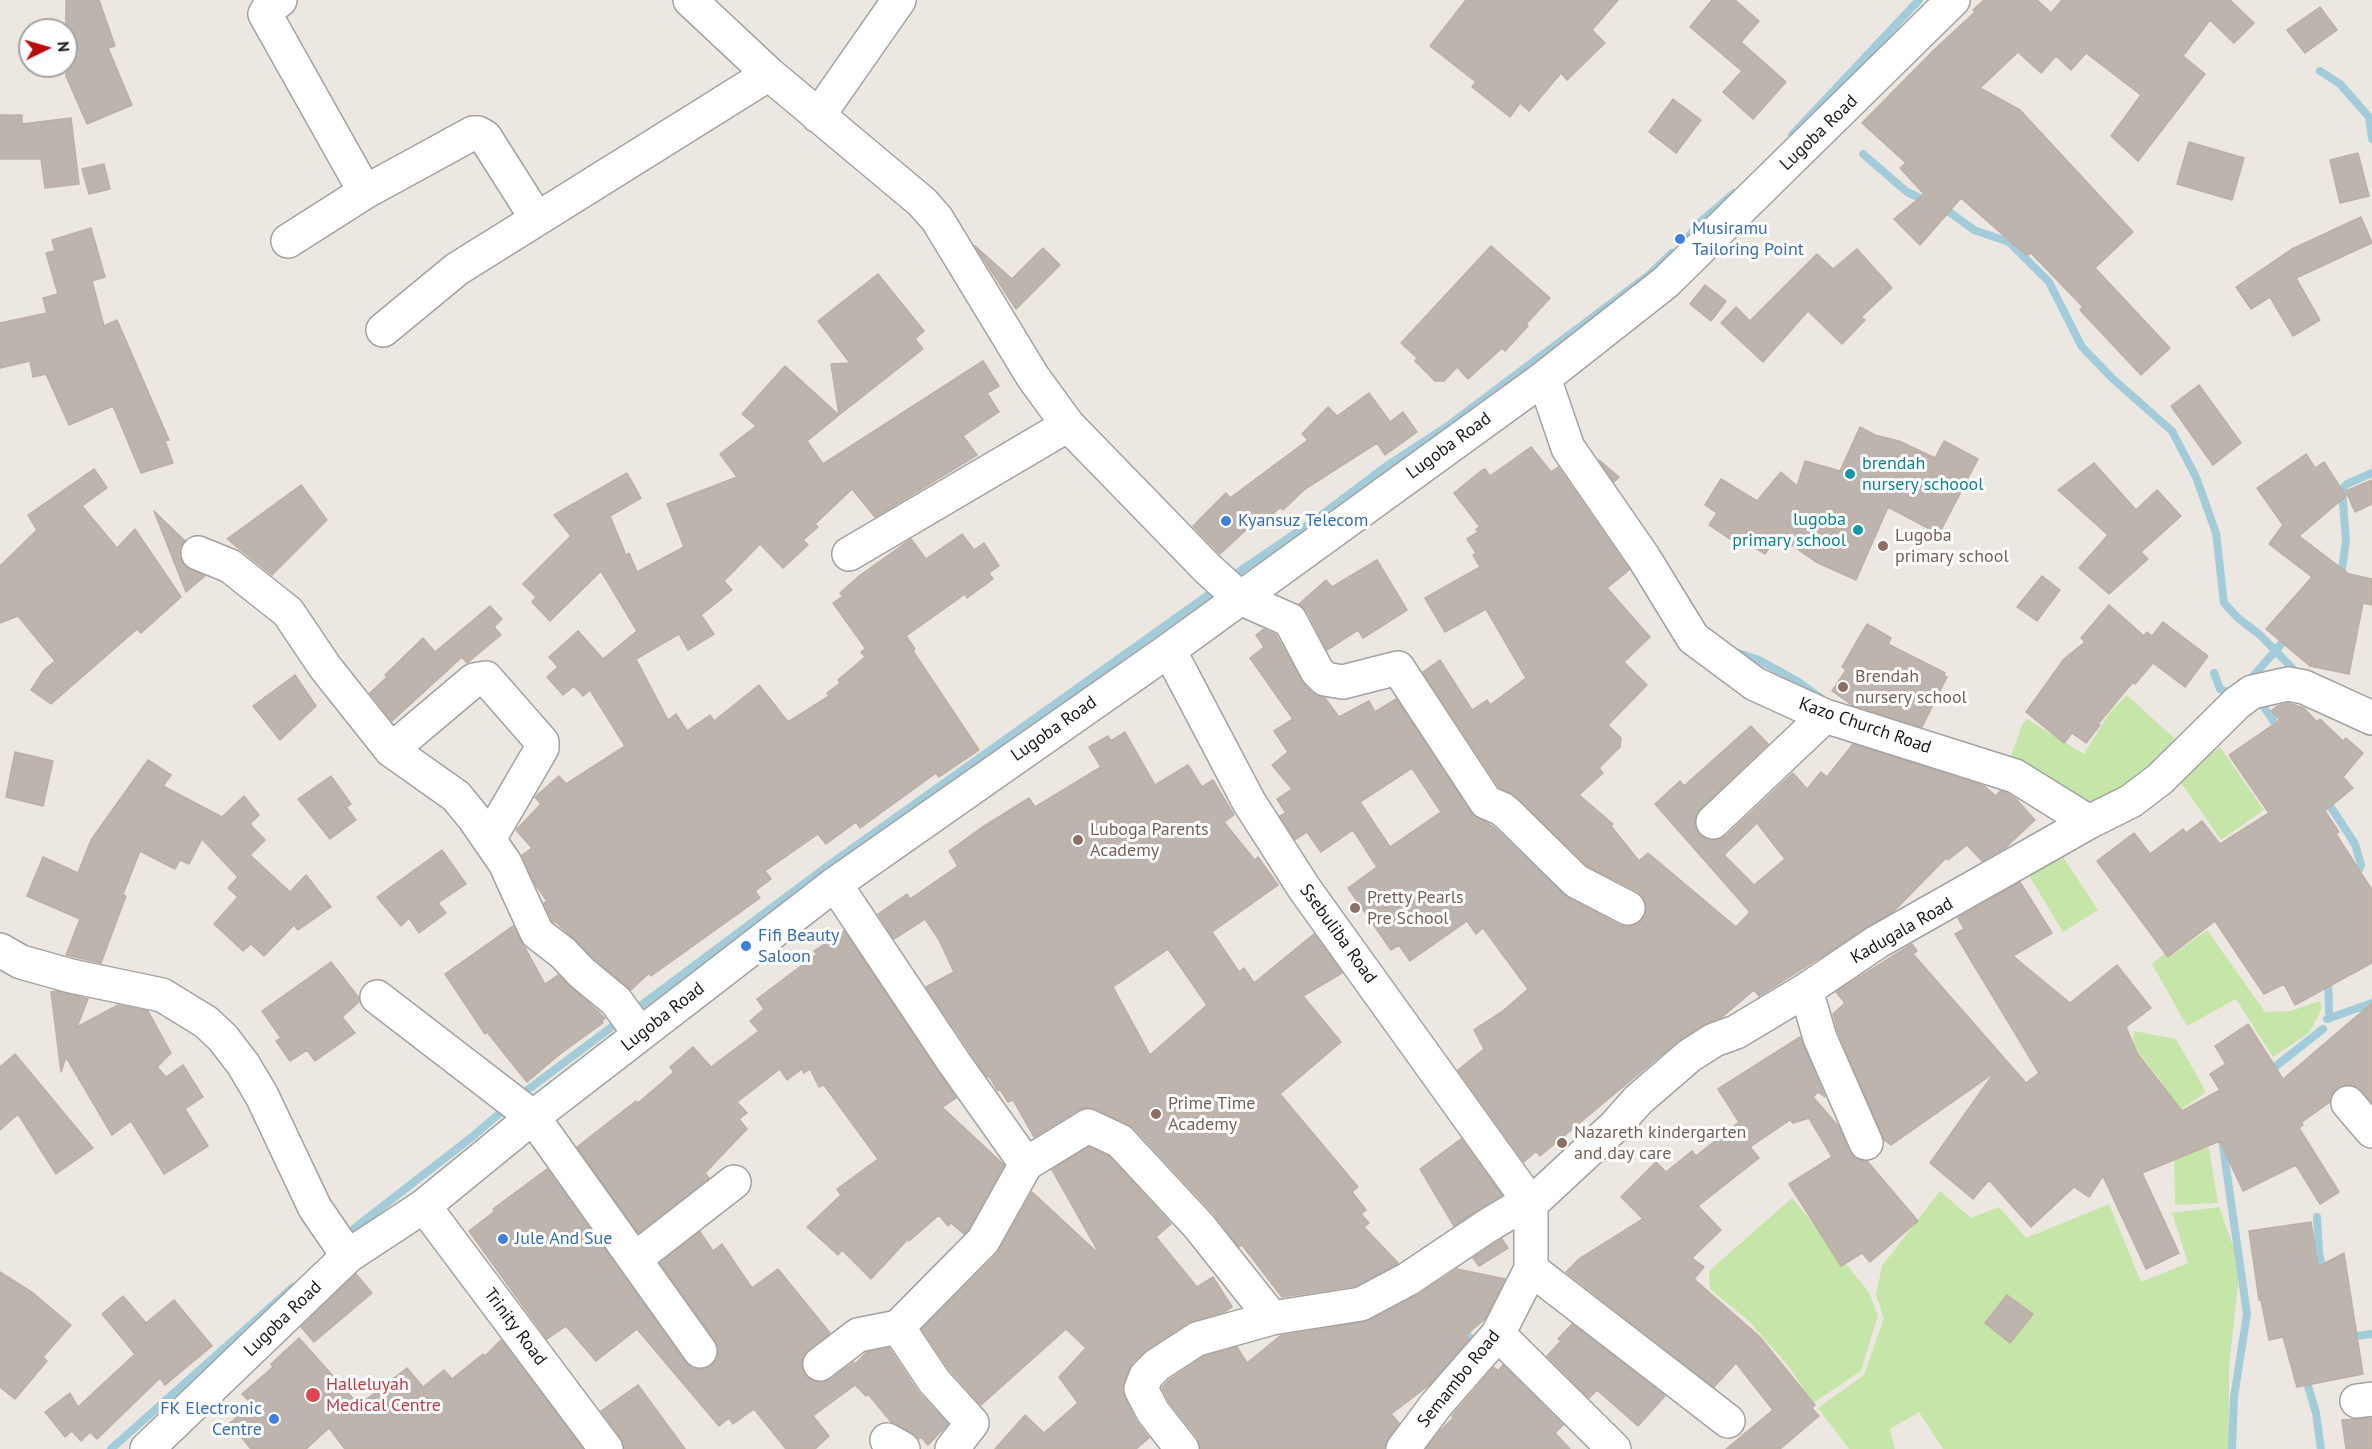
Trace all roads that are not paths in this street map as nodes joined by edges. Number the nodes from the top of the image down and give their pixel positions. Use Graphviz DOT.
graph roads {
  1 [pos="280,0"];
  2 [pos="690,0"];
  3 [pos="899,0"];
  4 [pos="1953,0"];
  5 [pos="769,74"];
  6 [pos="818,116"];
  7 [pos="365,192"];
  8 [pos="537,219"];
  9 [pos="288,241"];
  10 [pos="383,330"];
  11 [pos="1544,378"];
  12 [pos="1068,425"];
  13 [pos="198,553"];
  14 [pos="849,554"];
  15 [pos="1240,598"];
  16 [pos="1169,650"];
  17 [pos="1825,716"];
  18 [pos="2372,718"];
  19 [pos="391,750"];
  20 [pos="1713,822"];
  21 [pos="2089,822"];
  22 [pos="489,838"];
  23 [pos="835,884"];
  24 [pos="1628,908"];
  25 [pos="0,950"];
  26 [pos="1806,990"];
  27 [pos="377,997"];
  28 [pos="640,1034"];
  29 [pos="2348,1103"];
  30 [pos="533,1117"];
  31 [pos="2372,1131"];
  32 [pos="1866,1143"];
  33 [pos="1026,1164"];
  34 [pos="734,1182"];
  35 [pos="1531,1204"];
  36 [pos="424,1206"];
  37 [pos="348,1256"];
  38 [pos="635,1259"];
  39 [pos="1531,1269"];
  40 [pos="1272,1318"];
  41 [pos="898,1328"];
  42 [pos="1498,1334"];
  43 [pos="700,1351"];
  44 [pos="820,1364"];
  45 [pos="1728,1421"];
  46 [pos="147,1449"];
  47 [pos="606,1449"];
  48 [pos="952,1449"];
  49 [pos="1182,1449"];
  50 [pos="1404,1449"];
  51 [pos="1614,1449"];
  1 -- 7 [label="street"];
  2 -- 5 [label="street"];
  3 -- 6 [label="street"];
  4 -- 11 [label="street, Lugoba Road"];
  5 -- 6 [label="street"];
  5 -- 8 [label="street"];
  6 -- 12 [label="street"];
  7 -- 8 [label="street"];
  7 -- 9 [label="street"];
  8 -- 10 [label="street"];
  11 -- 15 [label="street, Lugoba Road"];
  11 -- 17 [label="street, Kazo Church Road"];
  12 -- 14 [label="street"];
  12 -- 15 [label="street"];
  13 -- 19 [label="street"];
  15 -- 16 [label="street, Lugoba Road"];
  15 -- 24 [label="street"];
  16 -- 23 [label="street, Lugoba Road"];
  16 -- 35 [label="street, Ssebuliba Road"];
  17 -- 20 [label="street"];
  17 -- 21 [label="street, Kazo Church Road"];
  18 -- 21 [label="street, Kadugala Road"];
  19 -- 22 [label="street"];
  19 -- 22 [label="street"];
  21 -- 26 [label="street, Kadugala Road"];
  22 -- 28 [label="street"];
  23 -- 28 [label="street, Lugoba Road"];
  23 -- 33 [label="street"];
  25 -- 37 [label="street"];
  26 -- 32 [label="street"];
  26 -- 35 [label="street, Kadugala Road"];
  27 -- 30 [label="street"];
  28 -- 30 [label="street, Lugoba Road"];
  29 -- 31 [label="street"];
  30 -- 36 [label="street, Lugoba Road"];
  30 -- 38 [label="street"];
  33 -- 40 [label="street"];
  33 -- 41 [label="street"];
  34 -- 38 [label="street"];
  35 -- 39 [label="street, Semambo Road"];
  35 -- 40 [label="street, Kadugala Road"];
  36 -- 37 [label="street, Lugoba Road"];
  36 -- 47 [label="street, Trinity Road"];
  37 -- 46 [label="street, Lugoba Road"];
  38 -- 43 [label="street"];
  39 -- 42 [label="street, Semambo Road"];
  39 -- 45 [label="street"];
  40 -- 49 [label="street, Kadugala Road"];
  41 -- 44 [label="street"];
  41 -- 48 [label="street"];
  42 -- 50 [label="street, Semambo Road"];
  42 -- 51 [label="street"];
}
